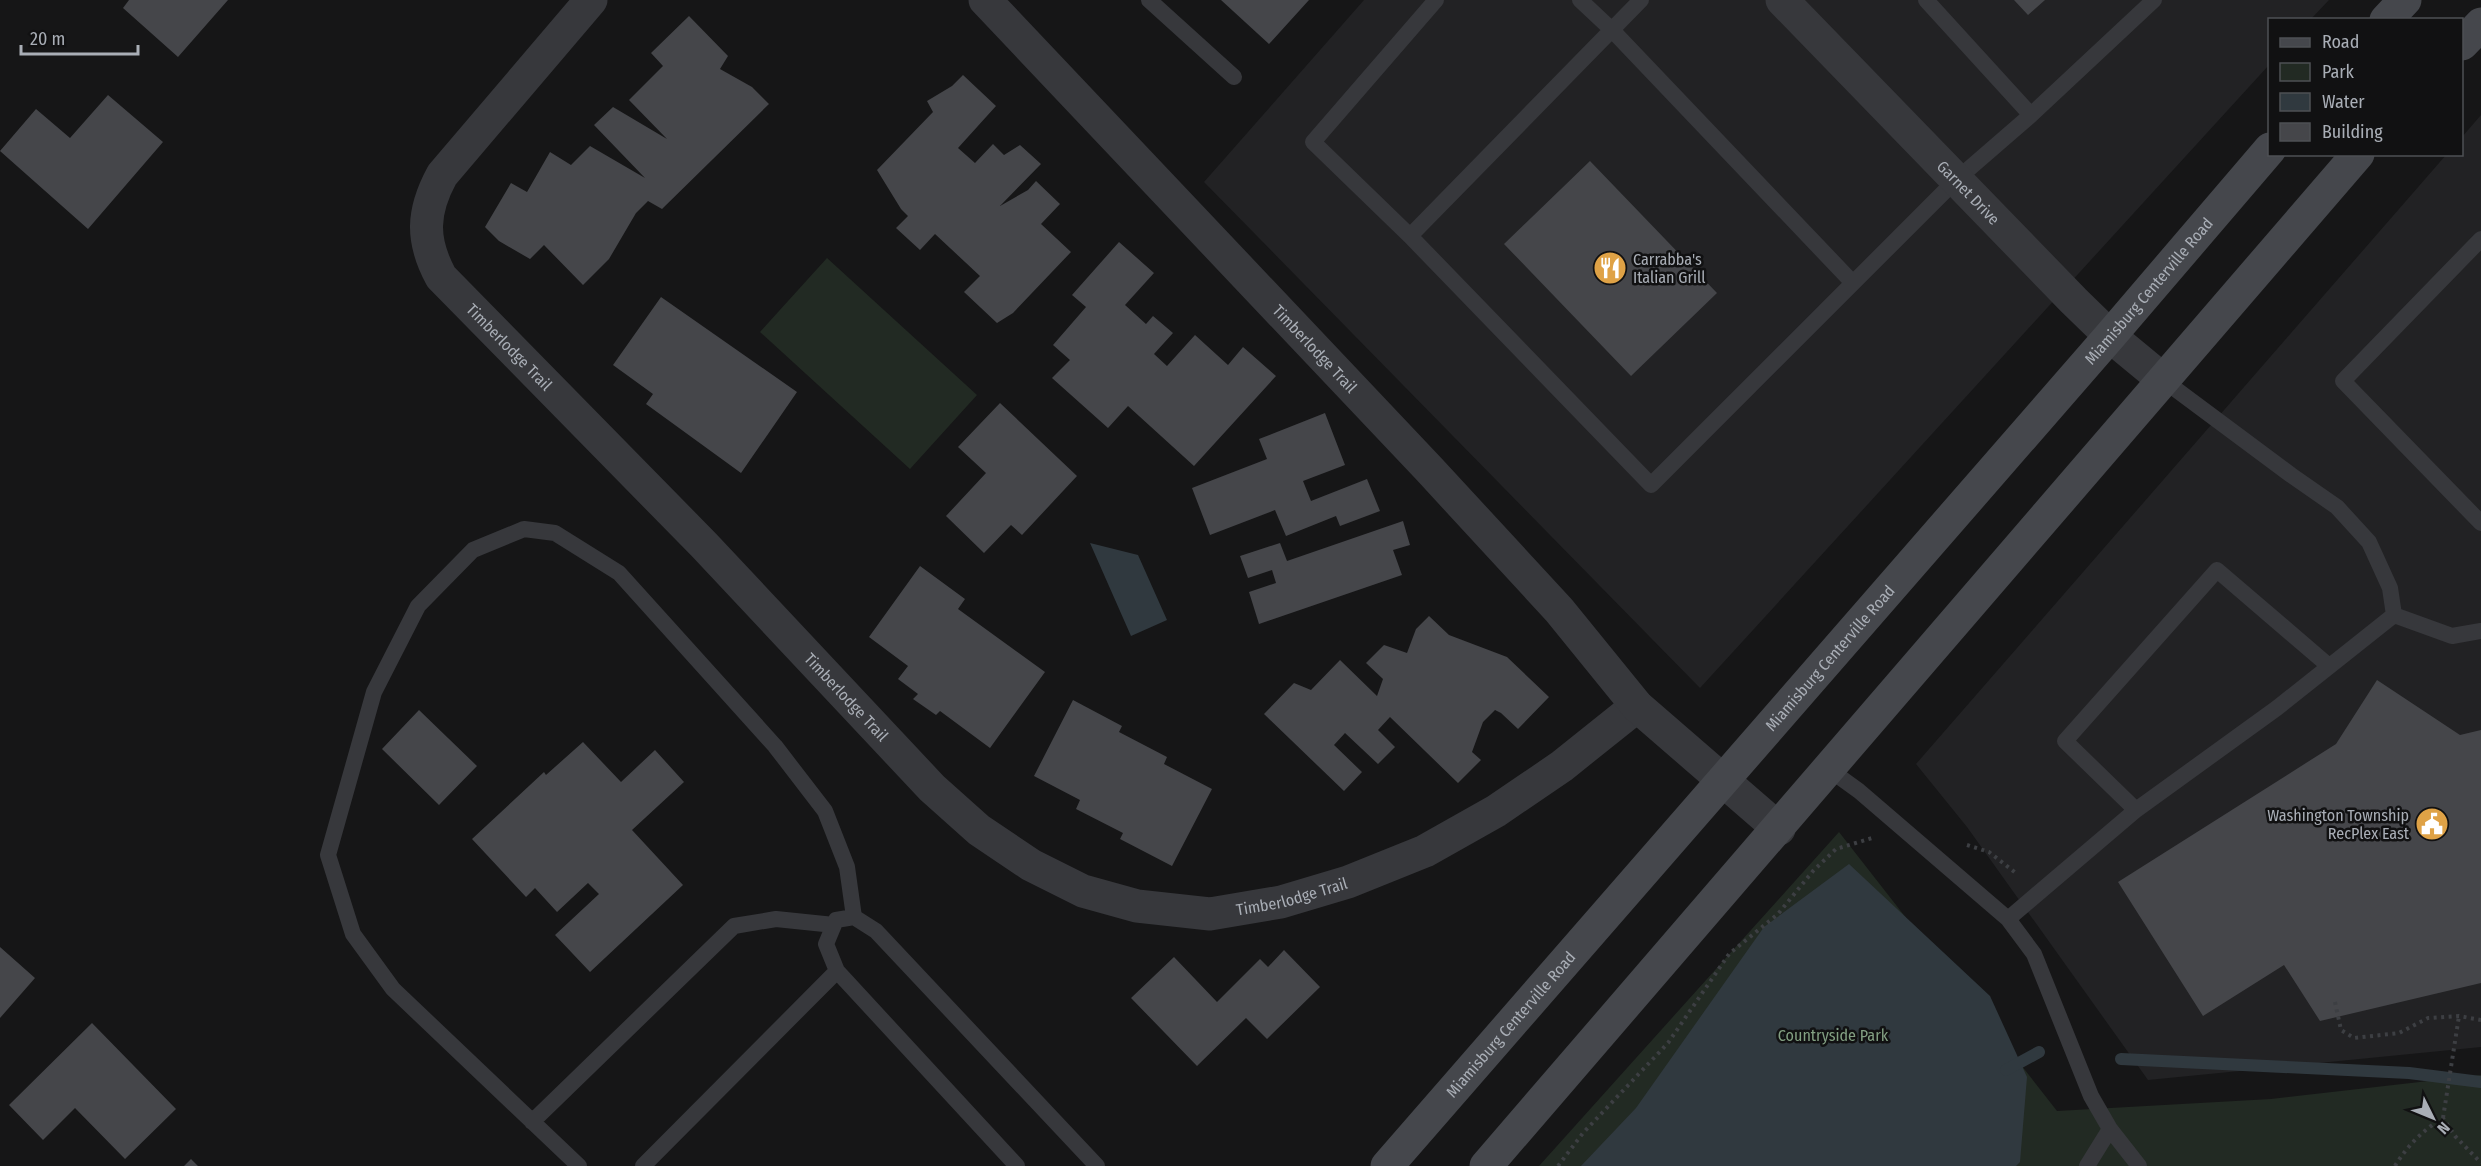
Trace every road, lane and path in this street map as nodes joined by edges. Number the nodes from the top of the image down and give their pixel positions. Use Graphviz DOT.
graph roads {
  1 [pos="591,0"];
  2 [pos="985,0"];
  3 [pos="1149,0"];
  4 [pos="1436,0"];
  5 [pos="1581,0"];
  6 [pos="1641,0"];
  7 [pos="1782,0"];
  8 [pos="1926,0"];
  9 [pos="2154,0"];
  10 [pos="2405,0"];
  11 [pos="2388,18"];
  12 [pos="2481,24"];
  13 [pos="1612,30"];
  14 [pos="2463,43"];
  15 [pos="1234,76"];
  16 [pos="2031,115"];
  17 [pos="2268,151"];
  18 [pos="2356,156"];
  19 [pos="1956,180"];
  20 [pos="1410,236"];
  21 [pos="2481,238"];
  22 [pos="1853,283"];
  23 [pos="2110,336"];
  24 [pos="2162,380"];
  25 [pos="2481,523"];
  26 [pos="2394,615"];
  27 [pos="2481,631"];
  28 [pos="2329,666"];
  29 [pos="1637,706"];
  30 [pos="1830,770"];
  31 [pos="1723,780"];
  32 [pos="2136,810"];
  33 [pos="1779,829"];
  34 [pos="1874,838"];
  35 [pos="1960,842"];
  36 [pos="2040,892"];
  37 [pos="854,917"];
  38 [pos="2007,919"];
  39 [pos="834,925"];
  40 [pos="837,971"];
  41 [pos="2335,1002"];
  42 [pos="2459,1016"];
  43 [pos="2481,1020"];
  44 [pos="2443,1118"];
  45 [pos="532,1122"];
  46 [pos="2110,1129"];
  47 [pos="2481,1163"];
  48 [pos="579,1166"];
  49 [pos="644,1166"];
  50 [pos="1017,1166"];
  51 [pos="1097,1166"];
  52 [pos="1388,1166"];
  53 [pos="1486,1166"];
  54 [pos="1558,1166"];
  55 [pos="2087,1166"];
  56 [pos="2139,1166"];
  57 [pos="2395,1166"];
  1 -- 29 [label="street, Timberlodge Trail"];
  2 -- 29 [label="street, Timberlodge Trail"];
  3 -- 15 [label="lane"];
  4 -- 20 [label="lane"];
  5 -- 13 [label="lane"];
  6 -- 13 [label="lane"];
  7 -- 19 [label="street, Garnet Drive"];
  8 -- 16 [label="lane"];
  9 -- 16 [label="lane"];
  10 -- 11 [label="main road"];
  12 -- 14 [label="main road"];
  13 -- 20 [label="lane"];
  13 -- 22 [label="lane"];
  16 -- 19 [label="lane"];
  17 -- 23 [label="main road, Miamisburg Centerville Road"];
  18 -- 24 [label="main road"];
  19 -- 22 [label="lane"];
  19 -- 23 [label="street, Garnet Drive"];
  20 -- 22 [label="lane"];
  21 -- 25 [label="lane"];
  23 -- 24 [label="street, Garnet Drive"];
  23 -- 31 [label="main road, Miamisburg Centerville Road"];
  24 -- 26 [label="lane"];
  24 -- 30 [label="main road"];
  26 -- 27 [label="lane"];
  26 -- 28 [label="lane"];
  28 -- 32 [label="lane"];
  28 -- 32 [label="lane"];
  29 -- 31 [label="street, Timberlodge Trail"];
  30 -- 33 [label="main road"];
  30 -- 38 [label="lane"];
  31 -- 33 [label="street, Timberlodge Trail"];
  31 -- 52 [label="main road, Miamisburg Centerville Road"];
  32 -- 36 [label="lane"];
  33 -- 53 [label="main road"];
  34 -- 54 [label="path"];
  35 -- 36 [label="path"];
  36 -- 38 [label="lane"];
  37 -- 39 [label="lane"];
  37 -- 45 [label="lane"];
  37 -- 51 [label="lane"];
  38 -- 46 [label="lane"];
  39 -- 40 [label="lane"];
  39 -- 45 [label="lane"];
  40 -- 49 [label="lane"];
  40 -- 50 [label="lane"];
  41 -- 42 [label="path"];
  42 -- 43 [label="path"];
  42 -- 44 [label="path"];
  44 -- 47 [label="path"];
  44 -- 57 [label="path"];
  45 -- 48 [label="lane"];
  46 -- 55 [label="lane"];
  46 -- 56 [label="lane"];
}
